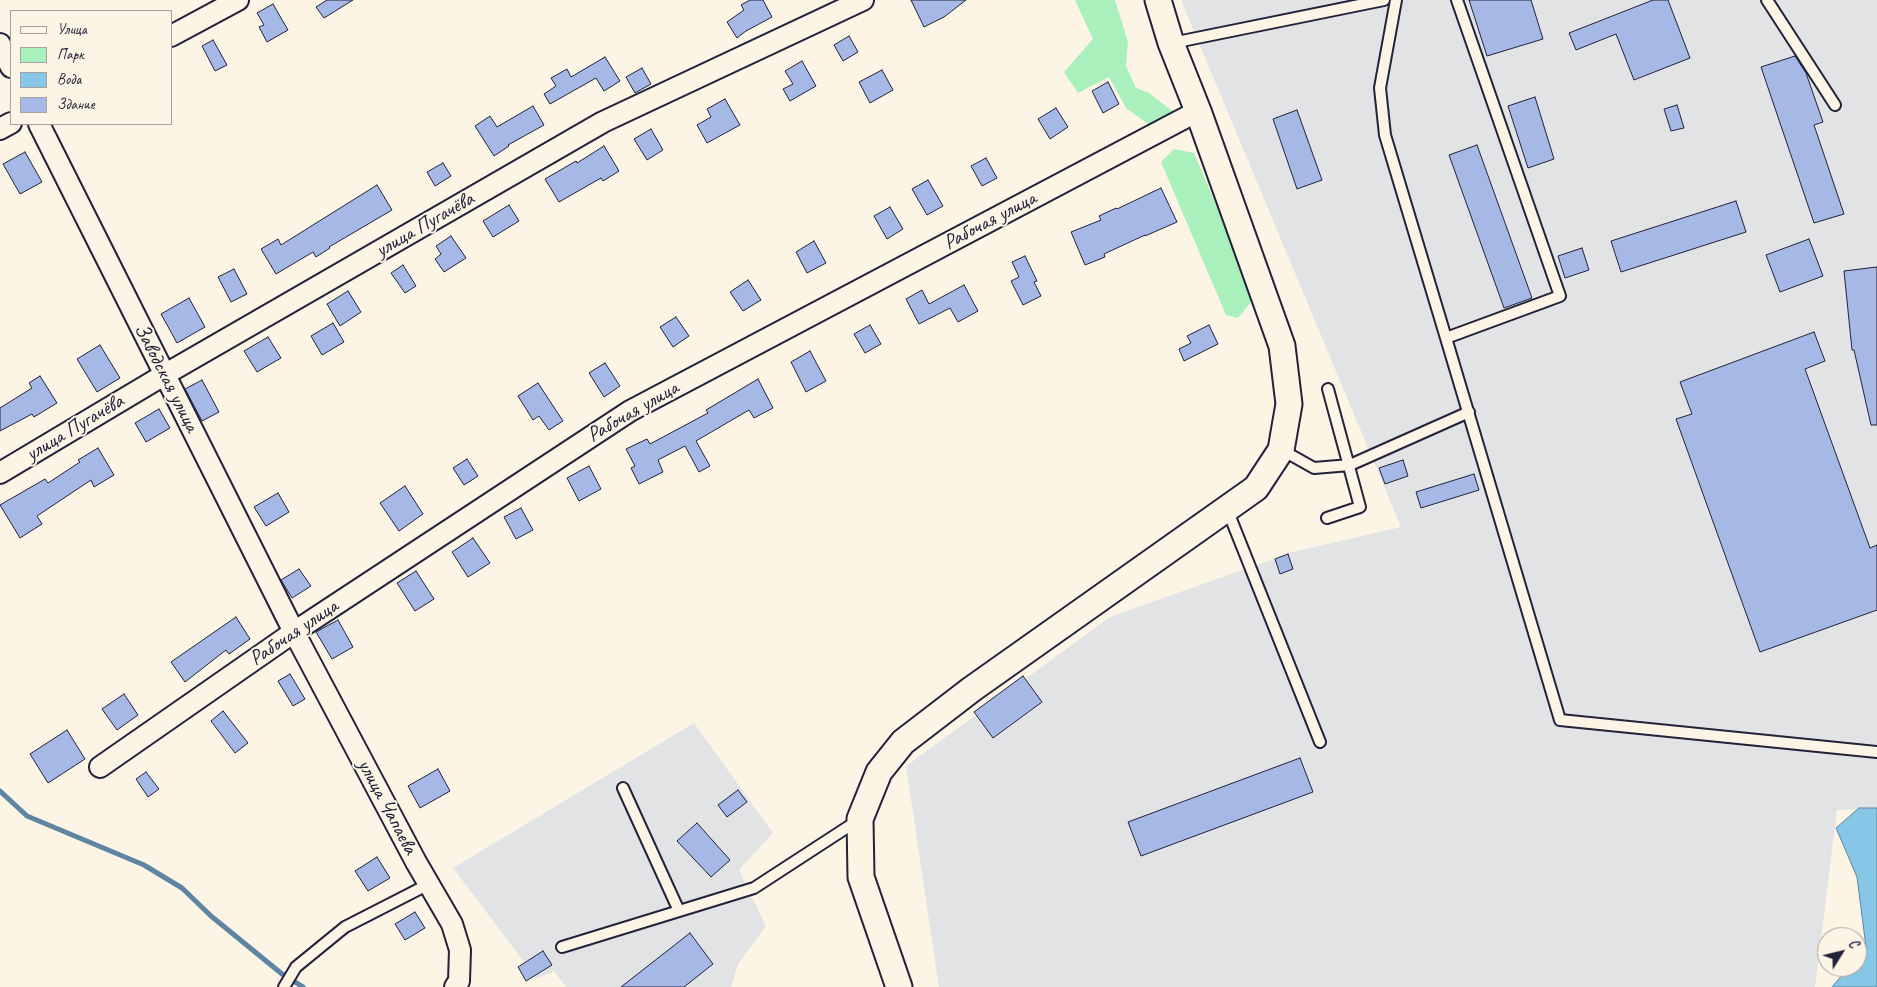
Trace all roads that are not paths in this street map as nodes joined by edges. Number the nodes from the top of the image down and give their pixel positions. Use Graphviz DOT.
graph roads {
  1 [pos="238,0"];
  2 [pos="863,0"];
  3 [pos="1158,0"];
  4 [pos="1384,0"];
  5 [pos="1396,0"];
  6 [pos="1458,0"];
  7 [pos="1768,0"];
  8 [pos="172,35"];
  9 [pos="1171,43"];
  10 [pos="0,44"];
  11 [pos="10,66"];
  12 [pos="1835,105"];
  13 [pos="1198,111"];
  14 [pos="39,125"];
  15 [pos="1446,338"];
  16 [pos="164,375"];
  17 [pos="1328,390"];
  18 [pos="1469,412"];
  19 [pos="1281,450"];
  20 [pos="1350,465"];
  21 [pos="0,473"];
  22 [pos="1227,508"];
  23 [pos="1327,518"];
  24 [pos="294,632"];
  25 [pos="1320,742"];
  26 [pos="1877,752"];
  27 [pos="100,767"];
  28 [pos="623,788"];
  29 [pos="860,819"];
  30 [pos="429,884"];
  31 [pos="679,911"];
  32 [pos="562,947"];
  33 [pos="284,987"];
  34 [pos="455,987"];
  35 [pos="900,987"];
  1 -- 8 [label="street"];
  2 -- 16 [label="street, улица Пугачёва"];
  3 -- 9 [label="street"];
  4 -- 9 [label="lane"];
  5 -- 15 [label="lane"];
  6 -- 15 [label="lane"];
  7 -- 12 [label="lane"];
  9 -- 13 [label="street"];
  10 -- 11 [label="street"];
  13 -- 19 [label="street"];
  13 -- 24 [label="street, Рабочая улица"];
  14 -- 16 [label="street, Заводская улица"];
  15 -- 18 [label="lane"];
  16 -- 21 [label="street, улица Пугачёва"];
  16 -- 24 [label="street, Заводская улица"];
  17 -- 20 [label="lane"];
  18 -- 20 [label="lane"];
  18 -- 26 [label="lane"];
  19 -- 20 [label="lane"];
  19 -- 22 [label="street"];
  20 -- 23 [label="lane"];
  22 -- 25 [label="lane"];
  22 -- 29 [label="street"];
  24 -- 27 [label="street, Рабочая улица"];
  24 -- 30 [label="street, улица Чапаева"];
  28 -- 31 [label="lane"];
  29 -- 31 [label="lane"];
  29 -- 35 [label="street"];
  30 -- 33 [label="lane"];
  30 -- 34 [label="street, улица Чапаева"];
  31 -- 32 [label="lane"];
}
